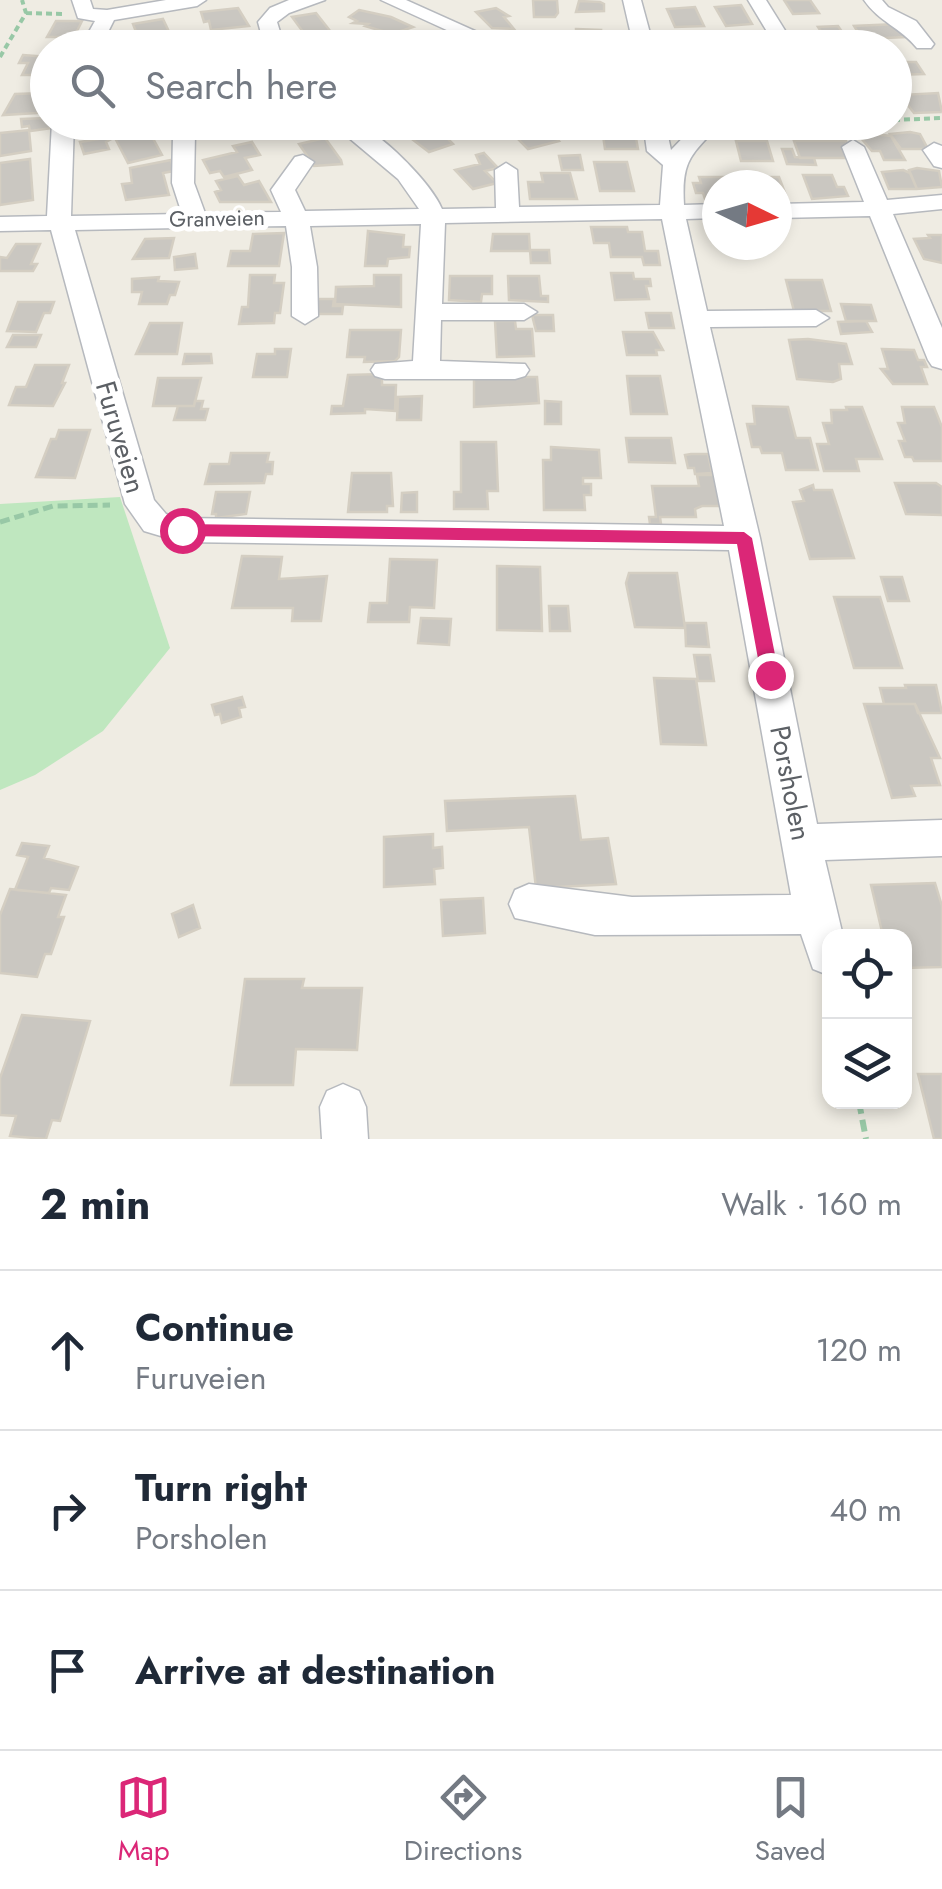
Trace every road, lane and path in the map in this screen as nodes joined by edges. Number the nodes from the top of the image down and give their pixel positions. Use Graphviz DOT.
graph roads {
  1 [pos="22,0"];
  2 [pos="197,0"];
  3 [pos="316,0"];
  4 [pos="390,0"];
  5 [pos="632,0"];
  6 [pos="758,0"];
  7 [pos="873,0"];
  8 [pos="280,3"];
  9 [pos="83,7"];
  10 [pos="26,13"];
  11 [pos="107,16"];
  12 [pos="100,30"];
  13 [pos="269,30"];
  14 [pos="461,30"];
  15 [pos="640,30"];
  16 [pos="776,30"];
  17 [pos="923,45"];
  18 [pos="0,57"];
  19 [pos="942,118"];
  20 [pos="912,119"];
  21 [pos="62,140"];
  22 [pos="184,140"];
  23 [pos="363,140"];
  24 [pos="656,140"];
  25 [pos="699,140"];
  26 [pos="853,147"];
  27 [pos="302,162"];
  28 [pos="673,162"];
  29 [pos="506,170"];
  30 [pos="942,202"];
  31 [pos="877,207"];
  32 [pos="792,210"];
  33 [pos="672,211"];
  34 [pos="702,211"];
  35 [pos="508,214"];
  36 [pos="433,215"];
  37 [pos="195,218"];
  38 [pos="298,218"];
  39 [pos="62,221"];
  40 [pos="0,224"];
  41 [pos="428,312"];
  42 [pos="524,312"];
  43 [pos="305,316"];
  44 [pos="816,318"];
  45 [pos="696,319"];
  46 [pos="941,354"];
  47 [pos="385,370"];
  48 [pos="426,370"];
  49 [pos="515,370"];
  50 [pos="140,504"];
  51 [pos="0,522"];
  52 [pos="744,538"];
  53 [pos="942,838"];
  54 [pos="803,843"];
  55 [pos="529,904"];
  56 [pos="816,914"];
  57 [pos="822,934"];
  58 [pos="860,1109"];
  59 [pos="866,1139"];
  1 -- 10 [label="path"];
  2 -- 11 [label="street"];
  3 -- 8 [label="street"];
  4 -- 14 [label="street"];
  5 -- 15 [label="street"];
  6 -- 16 [label="street"];
  7 -- 17 [label="street"];
  8 -- 13 [label="street"];
  9 -- 10 [label="path"];
  9 -- 11 [label="street"];
  10 -- 18 [label="path"];
  11 -- 12 [label="street"];
  19 -- 20 [label="path"];
  21 -- 39 [label="street, Furuveien"];
  22 -- 37 [label="street"];
  23 -- 36 [label="street"];
  24 -- 28 [label="street, Porsholen"];
  25 -- 28 [label="street"];
  26 -- 31 [label="street"];
  27 -- 38 [label="street"];
  28 -- 33 [label="street, Porsholen"];
  29 -- 35 [label="street"];
  30 -- 31 [label="street"];
  31 -- 32 [label="street"];
  31 -- 46 [label="street"];
  33 -- 34 [label="street, Granveien"];
  33 -- 35 [label="street, Granveien"];
  33 -- 45 [label="street, Porsholen"];
  35 -- 36 [label="street, Granveien"];
  36 -- 38 [label="street, Granveien"];
  36 -- 41 [label="street"];
  37 -- 38 [label="street, Granveien"];
  37 -- 39 [label="street, Granveien"];
  38 -- 43 [label="street"];
  39 -- 40 [label="street, Granveien"];
  39 -- 50 [label="street, Furuveien"];
  41 -- 42 [label="street"];
  41 -- 48 [label="street"];
  44 -- 45 [label="street"];
  45 -- 52 [label="street, Porsholen"];
  47 -- 48 [label="street"];
  48 -- 49 [label="street"];
  50 -- 51 [label="path"];
  50 -- 52 [label="street, Furuveien"];
  52 -- 54 [label="street, Porsholen"];
  53 -- 54 [label="street"];
  54 -- 56 [label="street, Porsholen"];
  55 -- 56 [label="street"];
  56 -- 57 [label="street, Porsholen"];
  58 -- 59 [label="path"];
}
